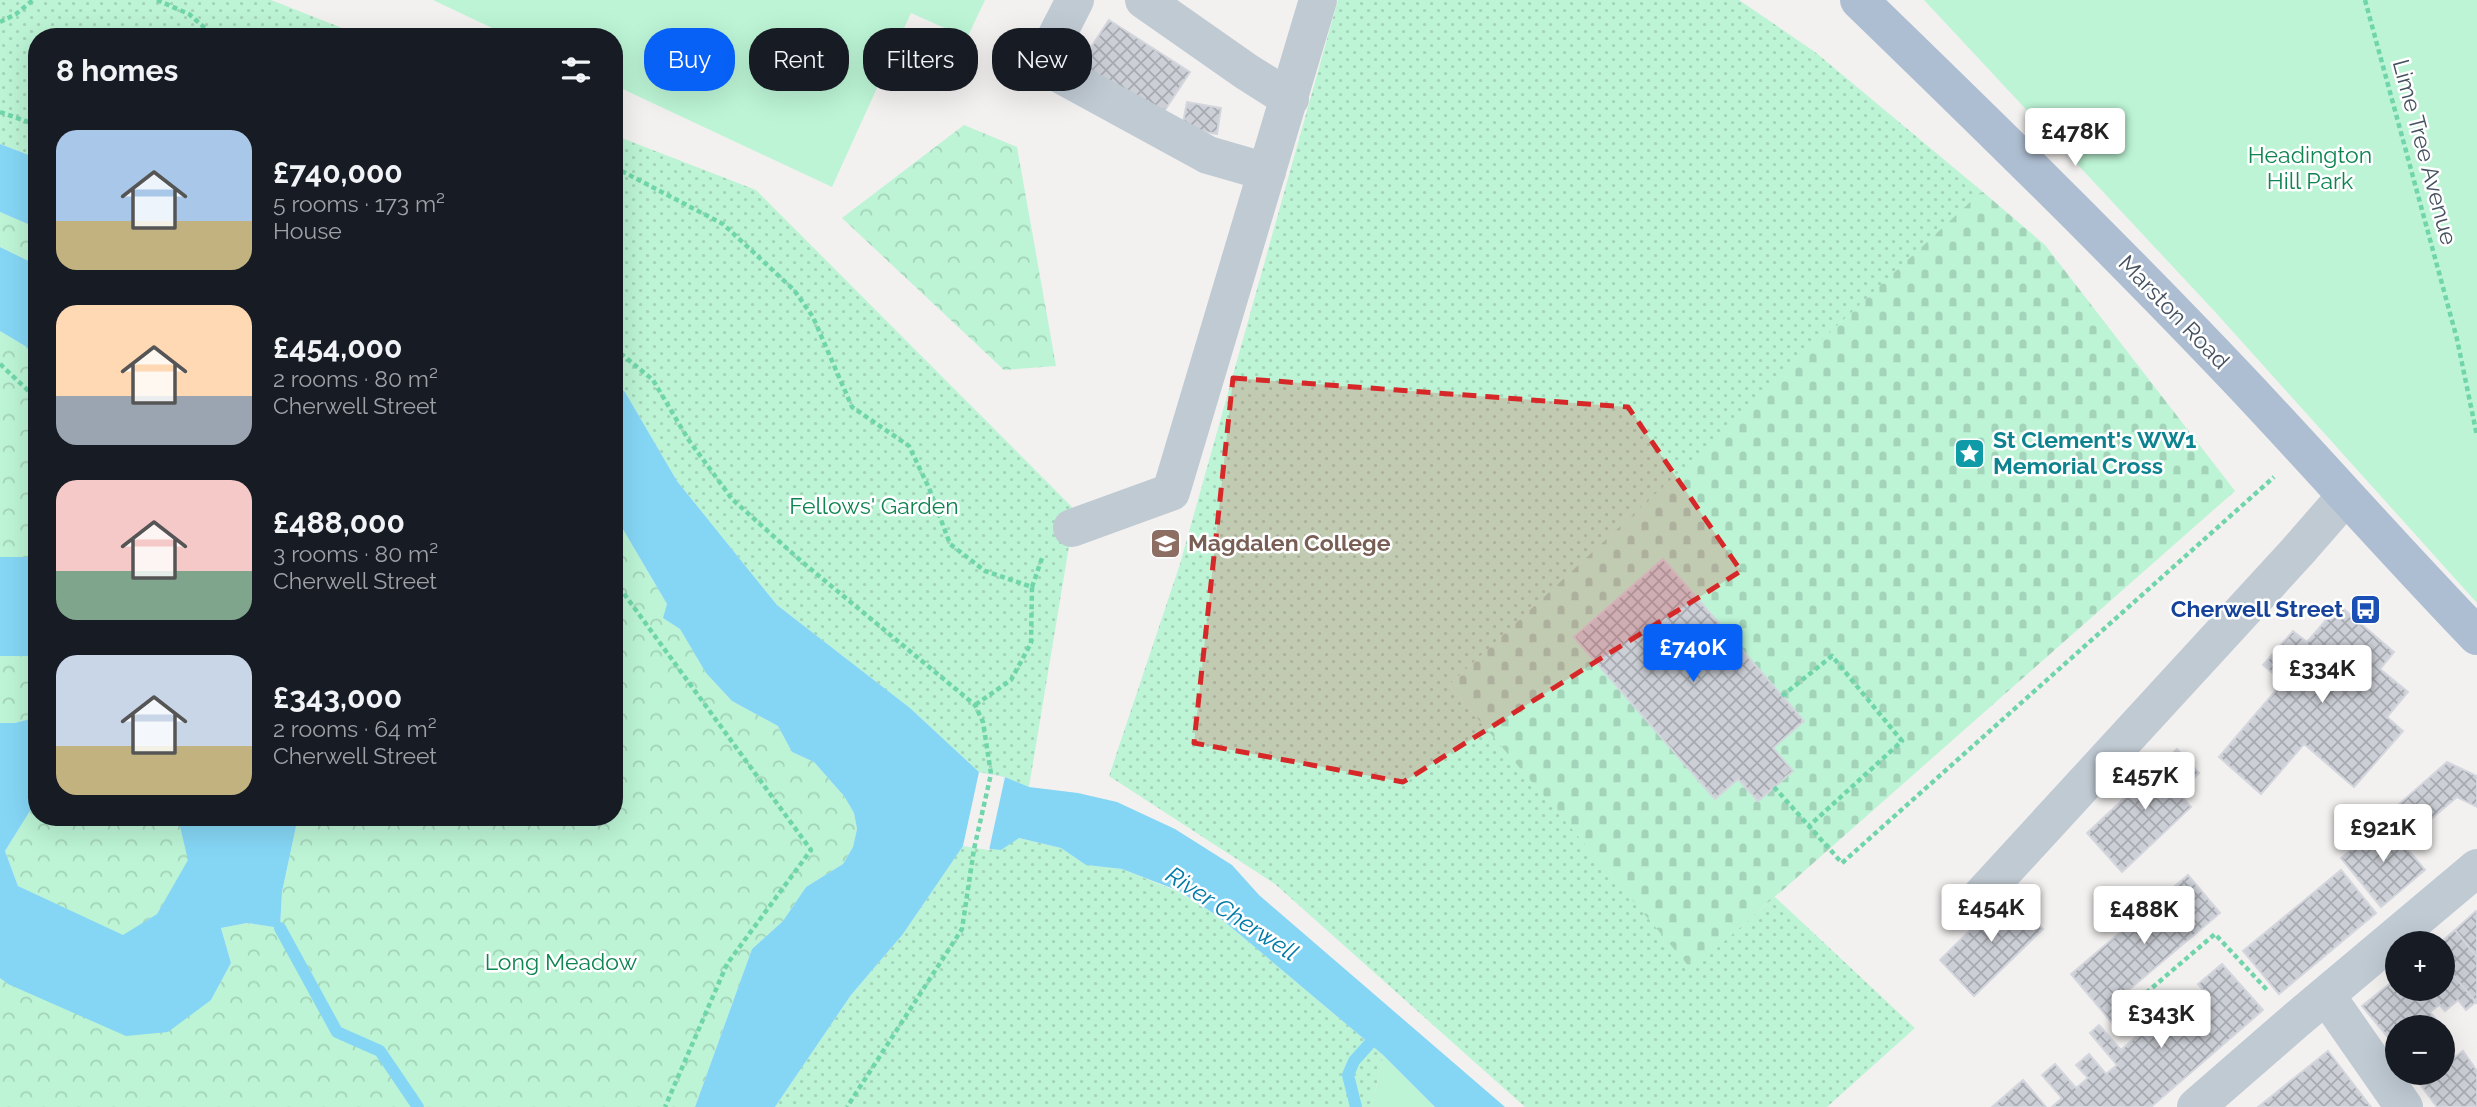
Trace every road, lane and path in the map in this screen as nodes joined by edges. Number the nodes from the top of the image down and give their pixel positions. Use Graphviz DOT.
graph roads {
  1 [pos="33,0"];
  2 [pos="157,0"];
  3 [pos="1074,0"];
  4 [pos="1144,0"];
  5 [pos="1318,0"];
  6 [pos="1860,0"];
  7 [pos="2365,0"];
  8 [pos="0,22"];
  9 [pos="205,28"];
  10 [pos="1290,99"];
  11 [pos="0,112"];
  12 [pos="28,122"];
  13 [pos="623,172"];
  14 [pos="1267,173"];
  15 [pos="623,355"];
  16 [pos="0,364"];
  17 [pos="28,390"];
  18 [pos="2477,436"];
  19 [pos="2303,450"];
  20 [pos="2345,497"];
  21 [pos="1072,528"];
  22 [pos="623,592"];
  23 [pos="2477,636"];
  24 [pos="1782,696"];
  25 [pos="975,705"];
  26 [pos="1774,787"];
  27 [pos="1809,826"];
  28 [pos="2477,868"];
  29 [pos="1969,909"];
  30 [pos="2326,995"];
  31 [pos="2133,1004"];
  32 [pos="2295,1021"];
  33 [pos="664,1107"];
  34 [pos="847,1107"];
  35 [pos="2196,1107"];
  36 [pos="2404,1107"];
  1 -- 8 [label="path"];
  2 -- 9 [label="path"];
  3 -- 14 [label="street"];
  4 -- 10 [label="street"];
  5 -- 10 [label="street"];
  6 -- 19 [label="main road, Marston Road"];
  7 -- 18 [label="path, Lime Tree Avenue"];
  10 -- 14 [label="street"];
  11 -- 12 [label="path"];
  13 -- 25 [label="path"];
  14 -- 21 [label="street"];
  15 -- 25 [label="path"];
  16 -- 17 [label="path"];
  19 -- 20 [label="main road, Marston Road"];
  19 -- 27 [label="path"];
  20 -- 23 [label="main road, Marston Road"];
  20 -- 29 [label="street"];
  22 -- 33 [label="path"];
  24 -- 27 [label="path"];
  25 -- 34 [label="path"];
  26 -- 27 [label="path"];
  28 -- 30 [label="street"];
  30 -- 32 [label="street"];
  30 -- 36 [label="street"];
  31 -- 32 [label="path"];
  32 -- 35 [label="street"];
}
